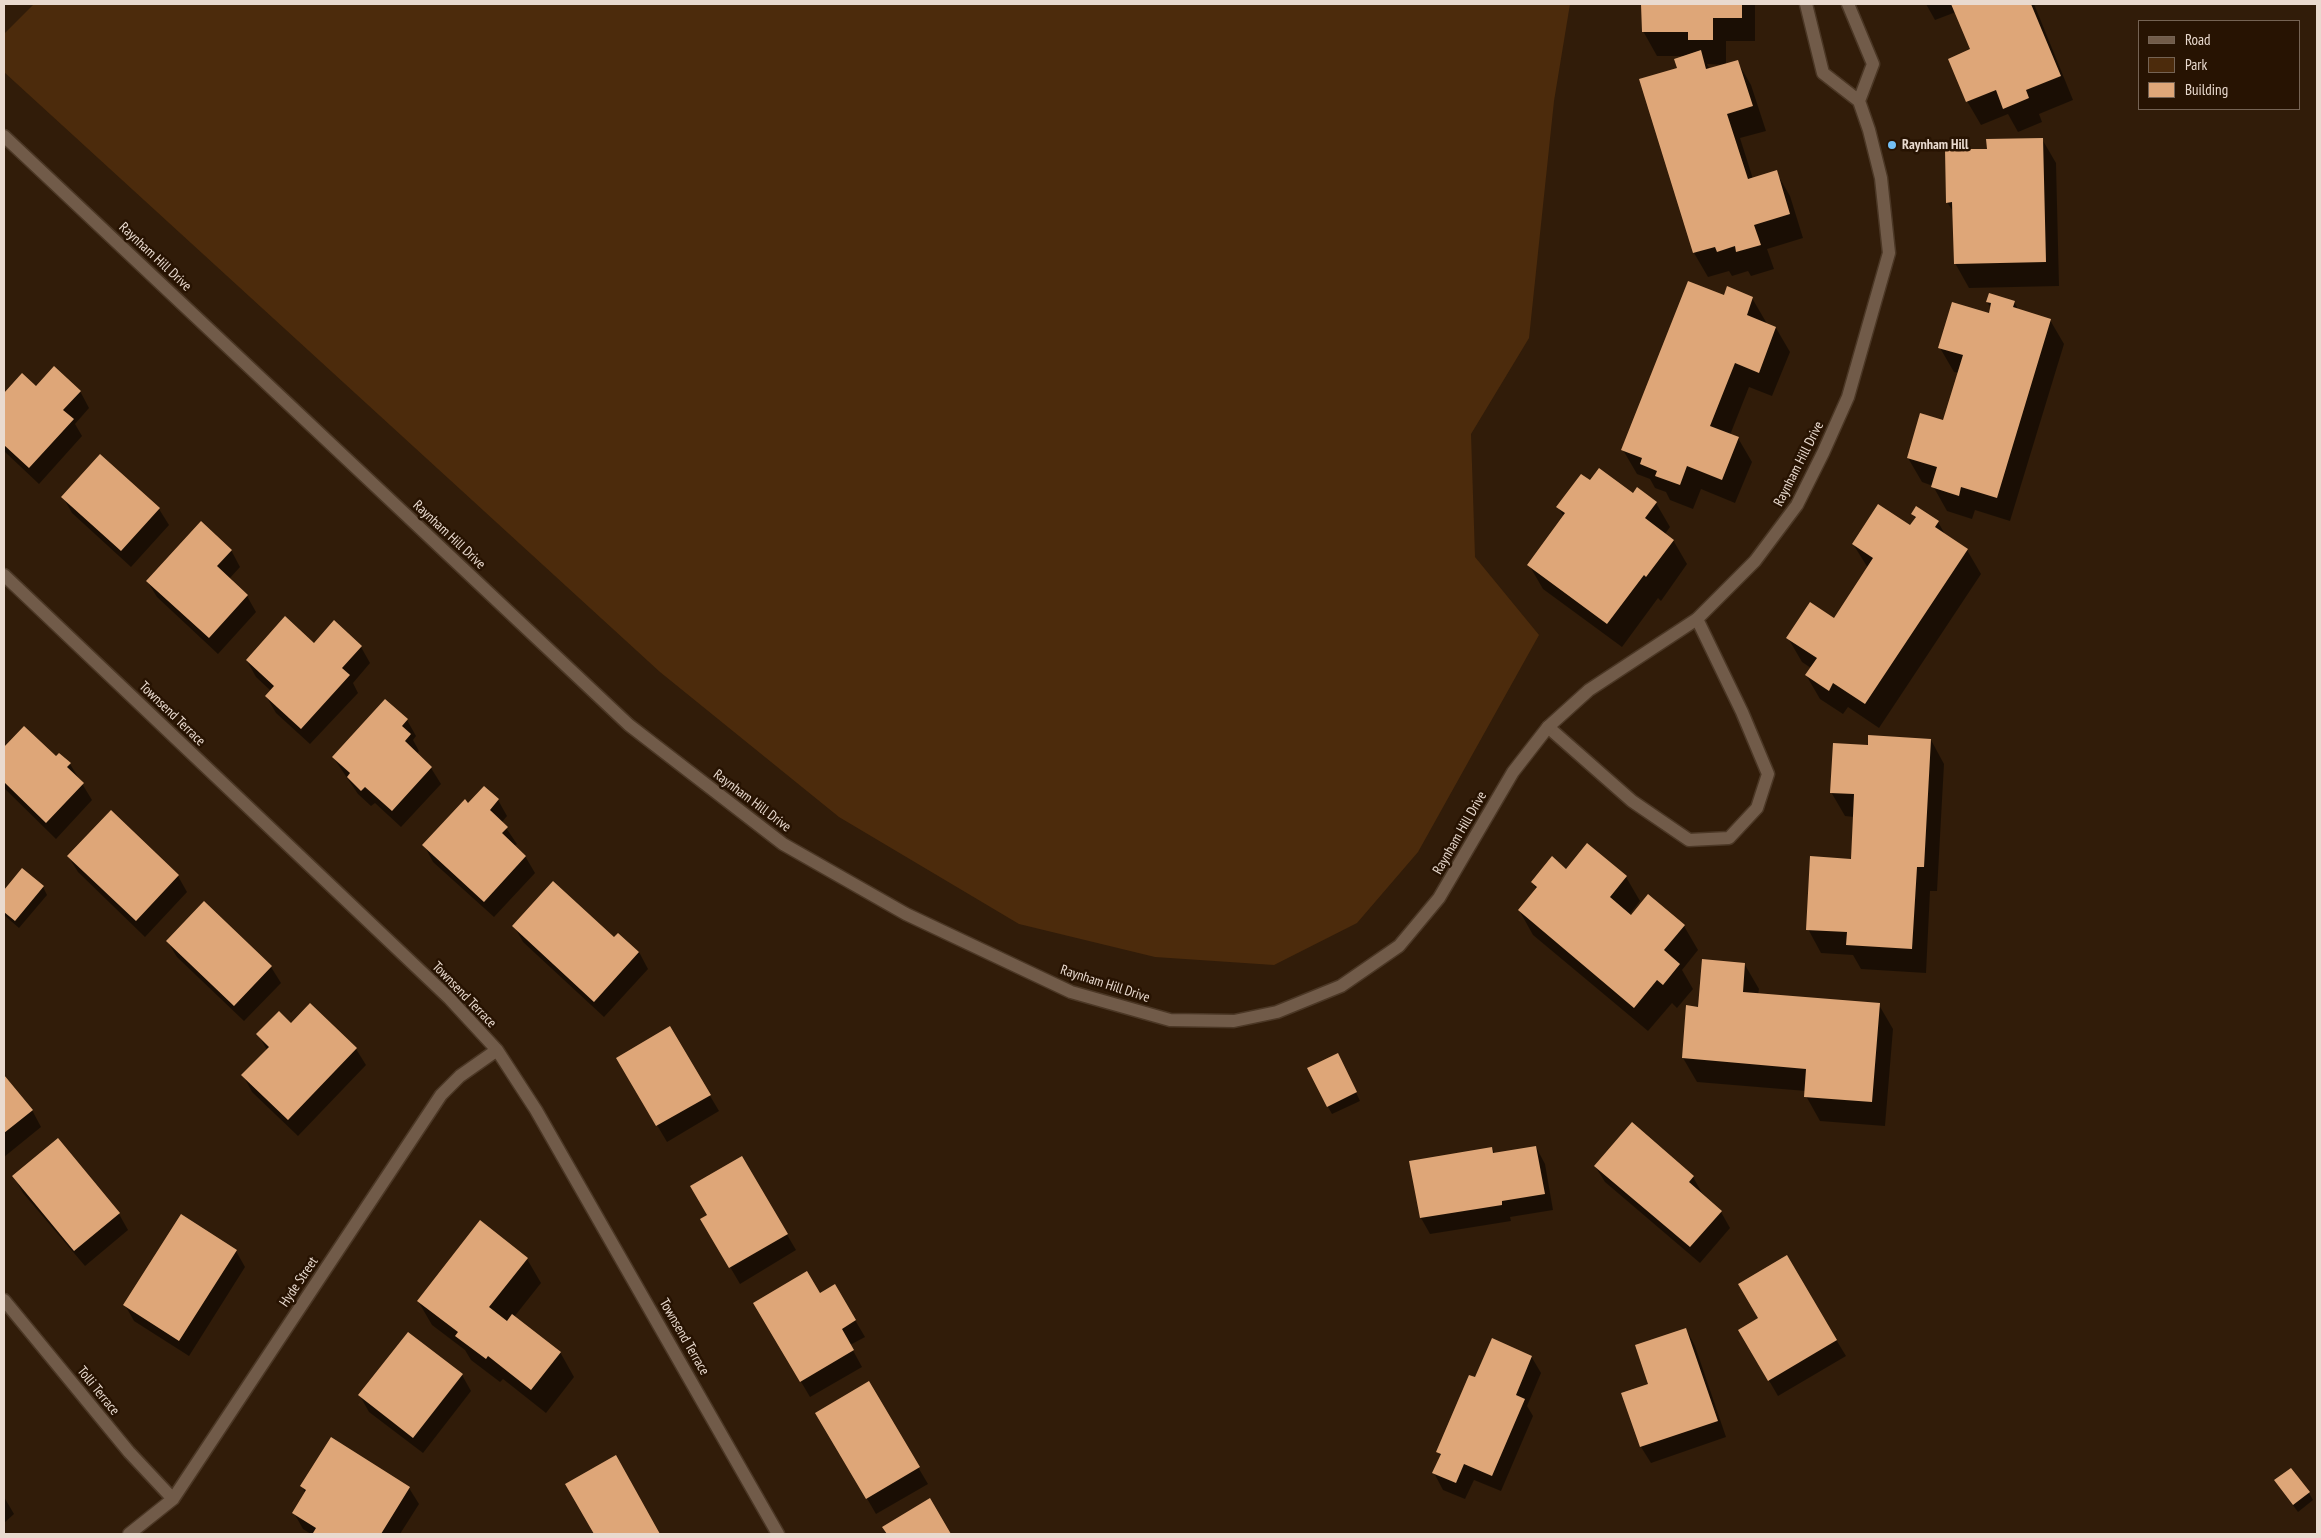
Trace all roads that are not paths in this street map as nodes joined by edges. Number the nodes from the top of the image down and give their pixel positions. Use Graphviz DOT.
graph roads {
  1 [pos="1806,4"];
  2 [pos="1848,4"];
  3 [pos="1859,101"];
  4 [pos="4,136"];
  5 [pos="4,575"];
  6 [pos="1697,619"];
  7 [pos="1548,727"];
  8 [pos="497,1050"];
  9 [pos="4,1300"];
  10 [pos="173,1499"];
  11 [pos="129,1534"];
  12 [pos="778,1534"];
  1 -- 3 [label="street"];
  2 -- 3 [label="street"];
  3 -- 6 [label="street, Raynham Hill Drive"];
  4 -- 7 [label="street, Raynham Hill Drive"];
  5 -- 8 [label="street, Townsend Terrace"];
  6 -- 7 [label="street, Raynham Hill Drive"];
  6 -- 7 [label="street"];
  8 -- 10 [label="street, Hyde Street"];
  8 -- 12 [label="street, Townsend Terrace"];
  9 -- 10 [label="street, Tolli Terrace"];
  10 -- 11 [label="street, Hyde Street"];
}
